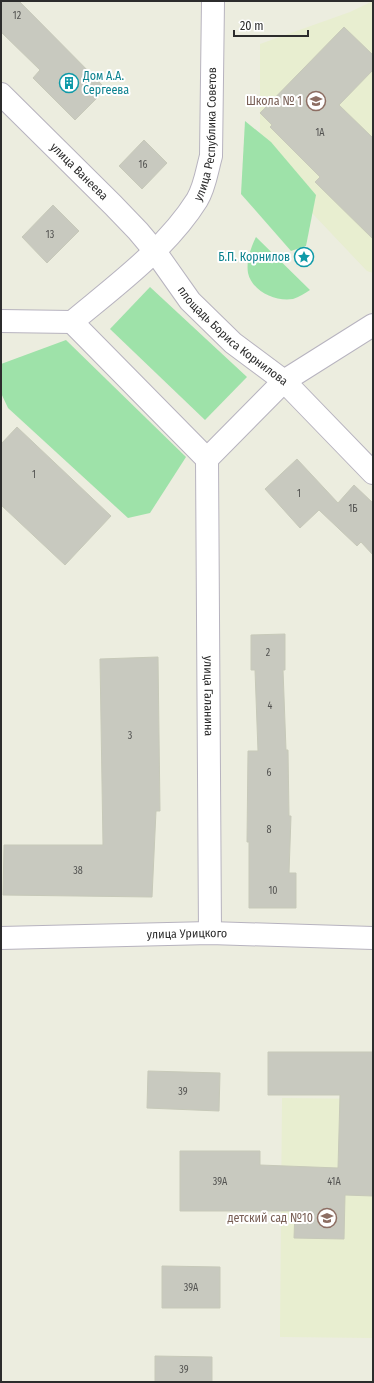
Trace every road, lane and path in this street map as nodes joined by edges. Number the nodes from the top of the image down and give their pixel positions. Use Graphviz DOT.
graph roads {
  1 [pos="213,1"];
  2 [pos="1,94"];
  3 [pos="154,250"];
  4 [pos="1,321"];
  5 [pos="72,322"];
  6 [pos="373,325"];
  7 [pos="284,381"];
  8 [pos="207,458"];
  9 [pos="373,473"];
  10 [pos="210,933"];
  11 [pos="1,938"];
  12 [pos="373,938"];
  1 -- 3 [label="street, улица Республика Советов"];
  2 -- 3 [label="street, улица Ванеева"];
  3 -- 5 [label="street"];
  3 -- 7 [label="street, площадь Бориса Корнилова"];
  4 -- 5 [label="street"];
  5 -- 8 [label="street"];
  6 -- 7 [label="street"];
  7 -- 8 [label="street, площадь Бориса Корнилова"];
  7 -- 9 [label="street"];
  8 -- 10 [label="street, улица Галанина"];
  10 -- 11 [label="street, улица Урицкого"];
  10 -- 12 [label="street, улица Урицкого"];
}
